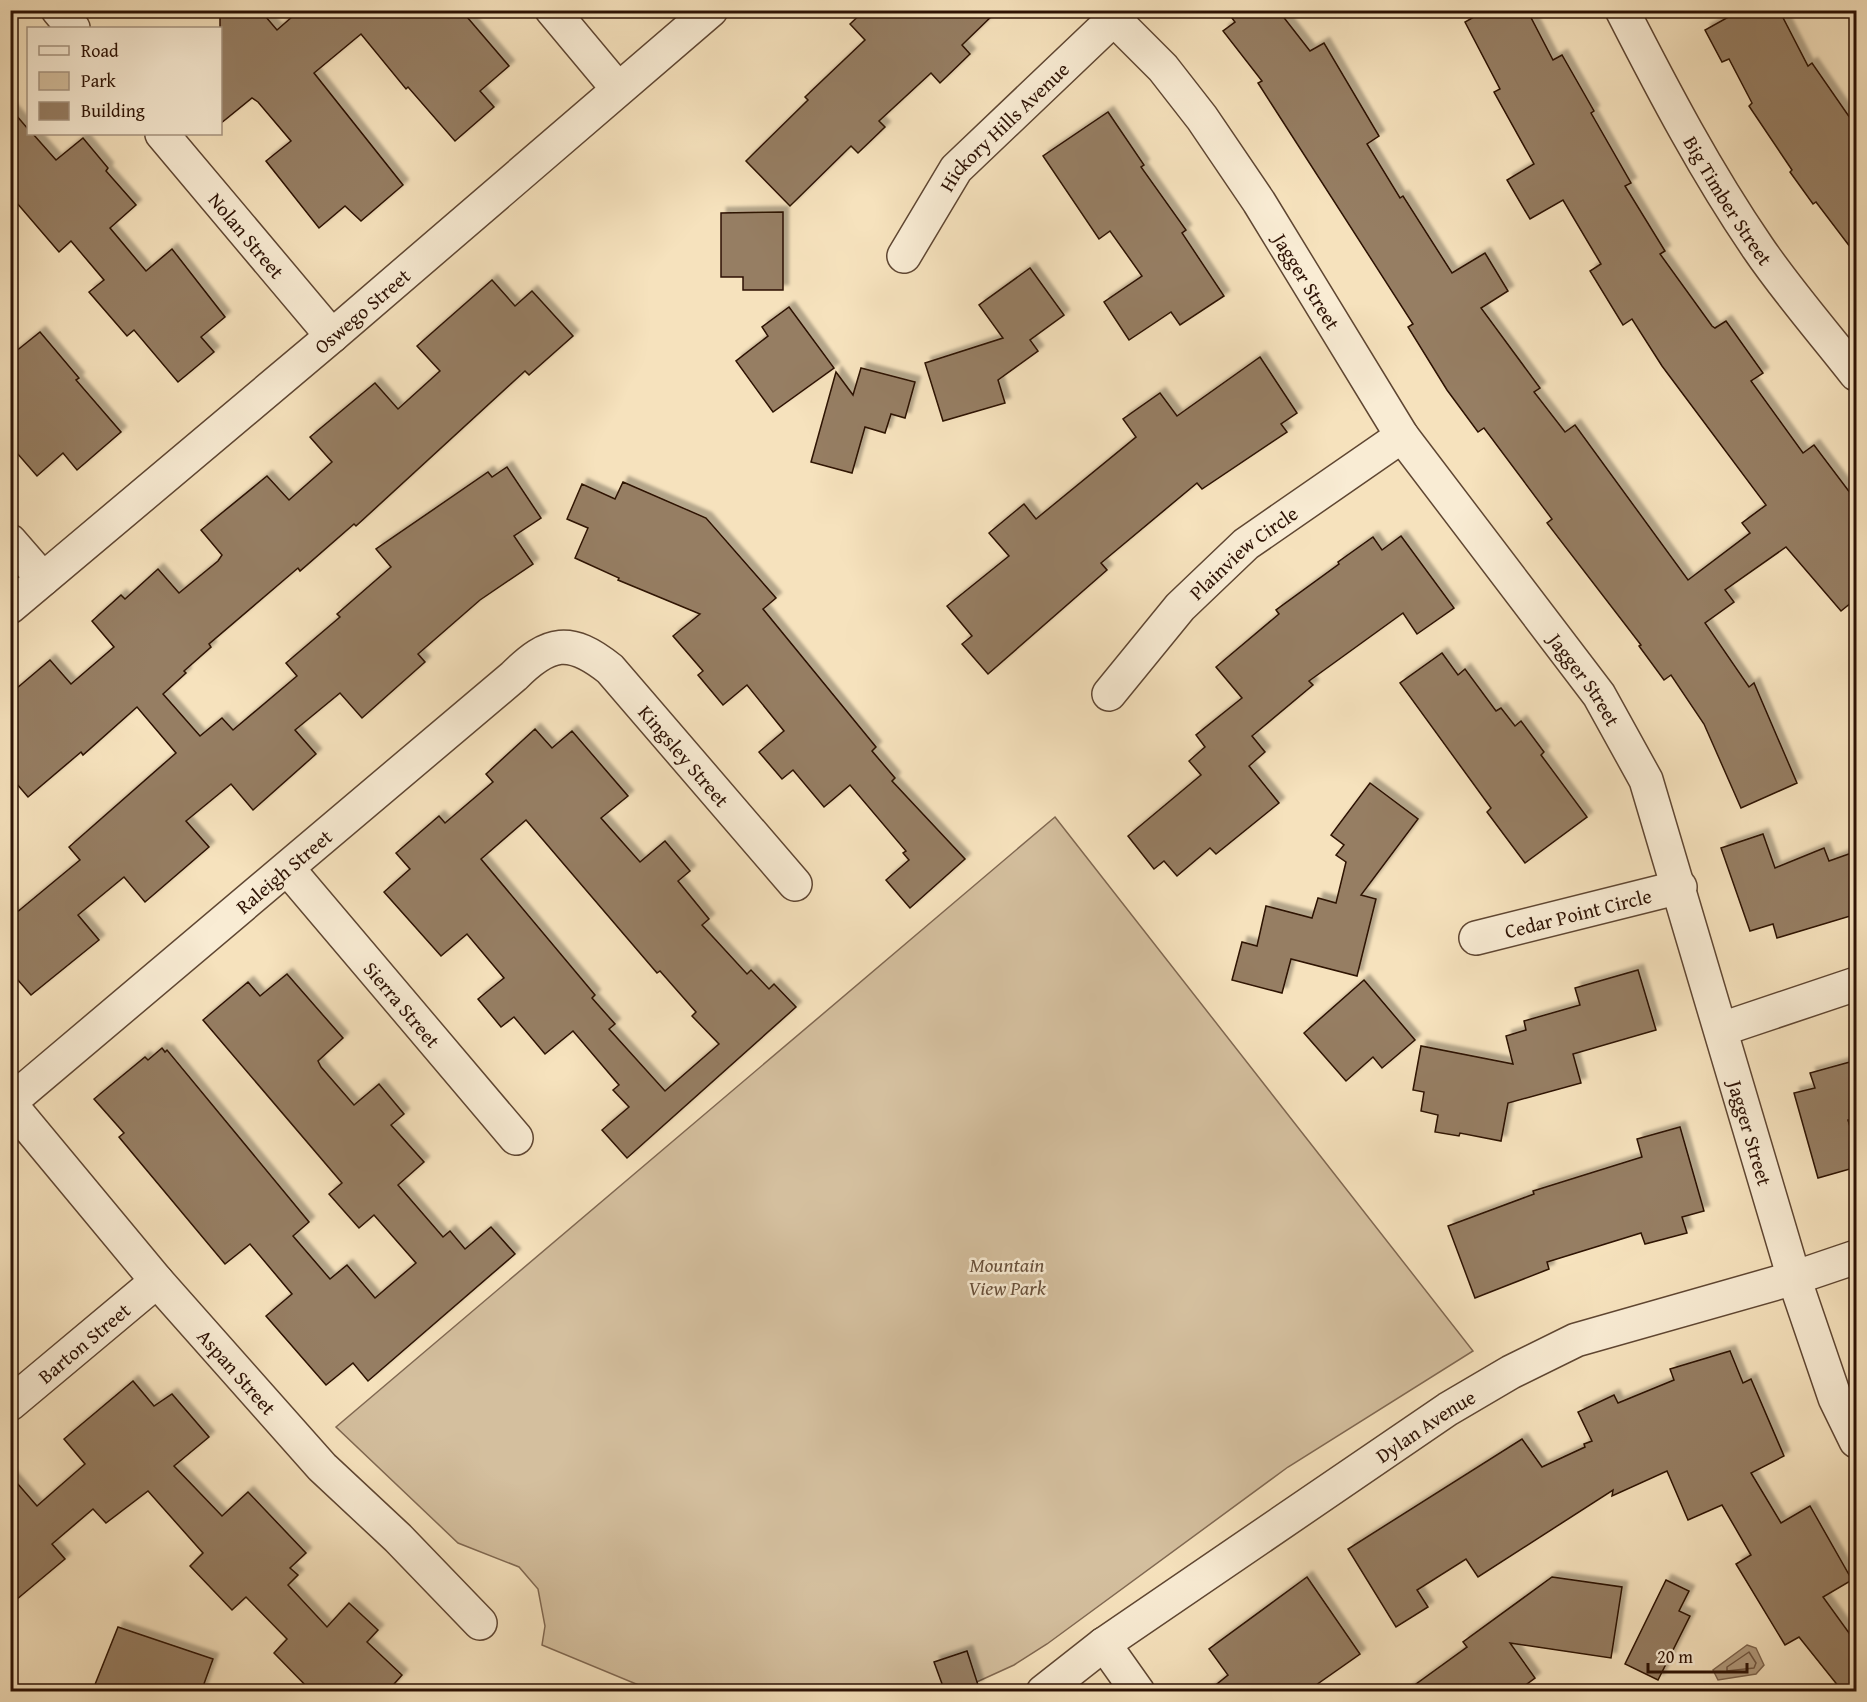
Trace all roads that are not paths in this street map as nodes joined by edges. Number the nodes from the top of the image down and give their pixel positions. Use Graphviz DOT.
graph roads {
  1 [pos="58,10"];
  2 [pos="552,10"];
  3 [pos="711,10"];
  4 [pos="1622,10"];
  5 [pos="1119,15"];
  6 [pos="72,27"];
  7 [pos="618,89"];
  8 [pos="163,135"];
  9 [pos="904,256"];
  10 [pos="332,336"];
  11 [pos="1857,374"];
  12 [pos="1402,436"];
  13 [pos="10,541"];
  14 [pos="43,579"];
  15 [pos="10,607"];
  16 [pos="561,646"];
  17 [pos="1109,694"];
  18 [pos="288,869"];
  19 [pos="795,884"];
  20 [pos="1680,886"];
  21 [pos="1476,938"];
  22 [pos="1857,984"];
  23 [pos="1722,1029"];
  24 [pos="10,1103"];
  25 [pos="516,1138"];
  26 [pos="1857,1257"];
  27 [pos="1794,1278"];
  28 [pos="157,1281"];
  29 [pos="10,1404"];
  30 [pos="1857,1441"];
  31 [pos="480,1623"];
  32 [pos="1104,1644"];
  33 [pos="1043,1692"];
  34 [pos="1138,1692"];
  1 -- 6 [label="street"];
  2 -- 7 [label="street"];
  3 -- 7 [label="street, Oswego Street"];
  4 -- 11 [label="street, Big Timber Street"];
  5 -- 9 [label="street, Hickory Hills Avenue"];
  5 -- 12 [label="street, Jagger Street"];
  7 -- 10 [label="street, Oswego Street"];
  8 -- 10 [label="street, Nolan Street"];
  10 -- 14 [label="street, Oswego Street"];
  12 -- 17 [label="street, Plainview Circle"];
  12 -- 20 [label="street, Jagger Street"];
  13 -- 14 [label="street"];
  14 -- 15 [label="street, Oswego Street"];
  16 -- 18 [label="street, Raleigh Street"];
  16 -- 19 [label="street, Kingsley Street"];
  18 -- 24 [label="street, Raleigh Street"];
  18 -- 25 [label="street, Sierra Street"];
  20 -- 21 [label="street, Cedar Point Circle"];
  20 -- 23 [label="street, Jagger Street"];
  22 -- 23 [label="street"];
  23 -- 27 [label="street, Jagger Street"];
  24 -- 28 [label="street, Aspan Street"];
  26 -- 27 [label="street, Dylan Avenue"];
  27 -- 30 [label="street, Jagger Street"];
  27 -- 32 [label="street, Dylan Avenue"];
  28 -- 29 [label="street, Barton Street"];
  28 -- 31 [label="street, Aspan Street"];
  32 -- 33 [label="street, Dylan Avenue"];
  32 -- 34 [label="street"];
}
